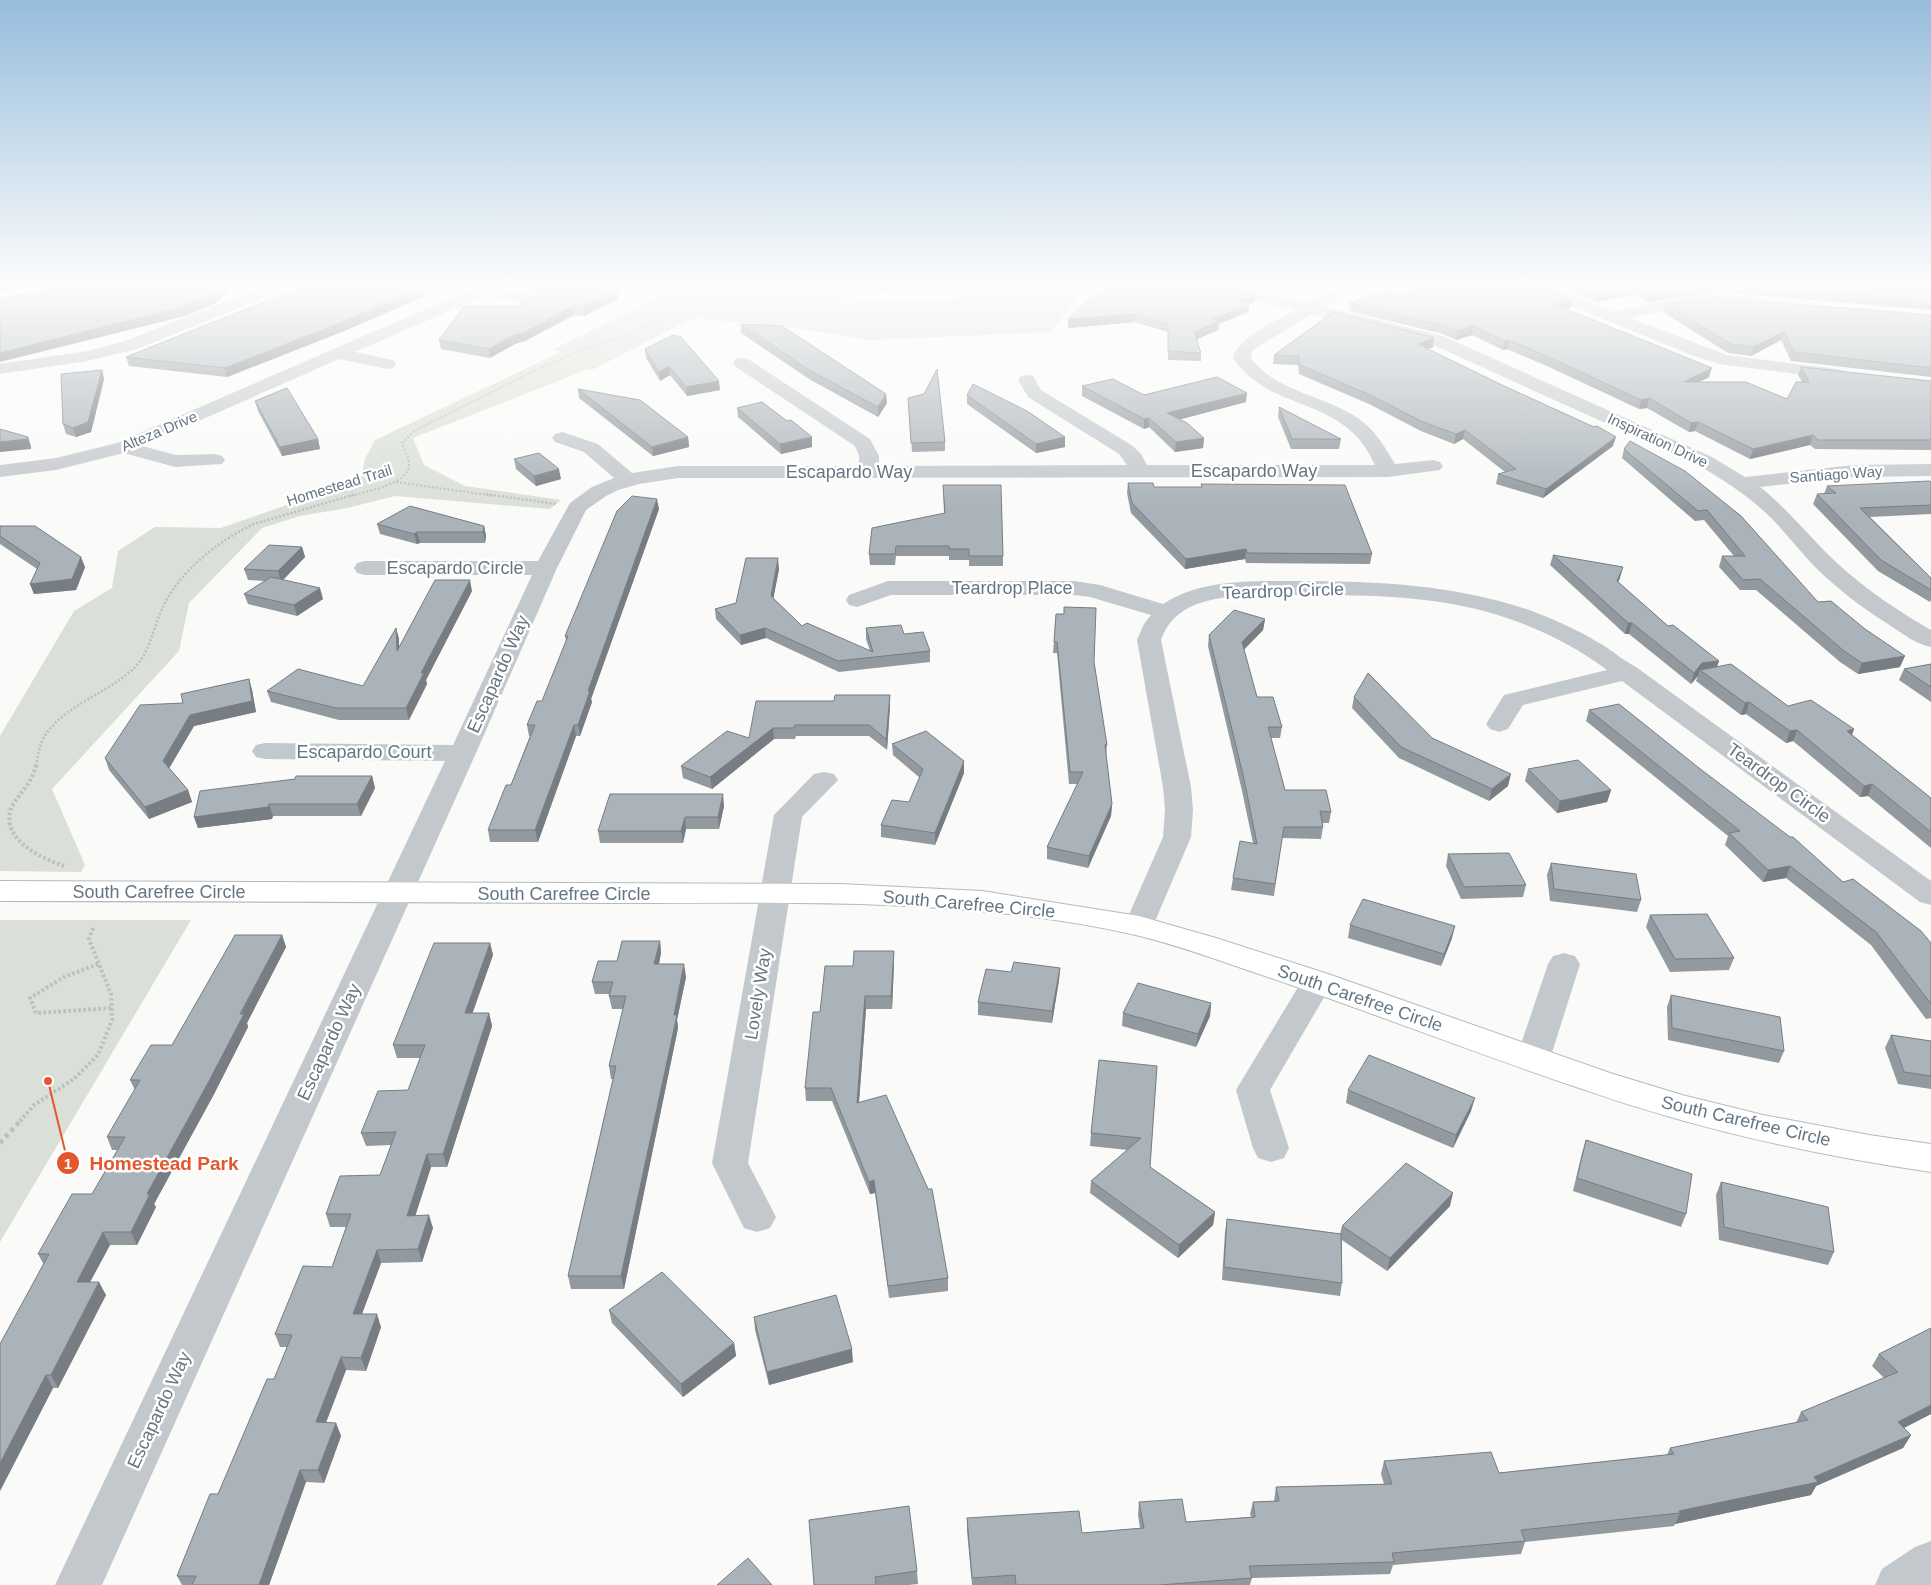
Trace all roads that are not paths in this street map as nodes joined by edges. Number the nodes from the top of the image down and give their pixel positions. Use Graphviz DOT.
graph roads {
  1 [pos="71,362"];
  2 [pos="320,362"];
  3 [pos="377,362"];
  4 [pos="1245,362"];
  5 [pos="1488,362"];
  6 [pos="1732,362"];
  7 [pos="742,363"];
  8 [pos="387,364"];
  9 [pos="0,369"];
  10 [pos="1854,376"];
  11 [pos="1027,380"];
  12 [pos="562,438"];
  13 [pos="124,447"];
  14 [pos="215,460"];
  15 [pos="1433,466"];
  16 [pos="1931,470"];
  17 [pos="0,471"];
  18 [pos="1140,471"];
  19 [pos="1388,471"];
  20 [pos="869,472"];
  21 [pos="629,481"];
  22 [pos="1742,483"];
  23 [pos="365,568"];
  24 [pos="546,568"];
  25 [pos="857,600"];
  26 [pos="1166,612"];
  27 [pos="1931,640"];
  28 [pos="1627,672"];
  29 [pos="1499,724"];
  30 [pos="265,751"];
  31 [pos="463,752"];
  32 [pos="824,780"];
  33 [pos="0,891"];
  34 [pos="774,893"];
  35 [pos="398,894"];
  36 [pos="1931,895"];
  37 [pos="1139,926"];
  38 [pos="1564,964"];
  39 [pos="1317,982"];
  40 [pos="1533,1059"];
  41 [pos="1271,1148"];
  42 [pos="1931,1158"];
  43 [pos="757,1217"];
  44 [pos="1931,1563"];
  45 [pos="78,1585"];
  46 [pos="1898,1585"];
  1 -- 9 [label="street"];
  2 -- 13 [label="street, Alteza Drive"];
  3 -- 8 [label="street"];
  4 -- 19 [label="street"];
  5 -- 22 [label="street, Inspiration Drive"];
  6 -- 10 [label="street"];
  7 -- 20 [label="street"];
  11 -- 18 [label="street"];
  12 -- 21 [label="street"];
  13 -- 14 [label="street"];
  13 -- 17 [label="street, Alteza Drive"];
  15 -- 19 [label="street, Escapardo Way"];
  16 -- 22 [label="street, Santiago Way"];
  18 -- 19 [label="street, Escapardo Way"];
  18 -- 20 [label="street, Escapardo Way"];
  20 -- 21 [label="street, Escapardo Way"];
  21 -- 24 [label="street, Escapardo Way"];
  22 -- 27 [label="street, Inspiration Drive"];
  23 -- 24 [label="street, Escapardo Circle"];
  24 -- 31 [label="street, Escapardo Way"];
  25 -- 26 [label="street, Teardrop Place"];
  26 -- 28 [label="street, Teardrop Circle"];
  26 -- 37 [label="street, Teardrop Circle"];
  28 -- 29 [label="street"];
  28 -- 36 [label="street, Teardrop Circle"];
  30 -- 31 [label="street, Escapardo Court"];
  31 -- 35 [label="street, Escapardo Way"];
  32 -- 34 [label="street, Lovely Way"];
  33 -- 35 [label="main road, South Carefree Circle"];
  34 -- 35 [label="main road, South Carefree Circle"];
  34 -- 37 [label="main road, South Carefree Circle"];
  34 -- 43 [label="street, Lovely Way"];
  35 -- 45 [label="street, Escapardo Way"];
  37 -- 39 [label="main road, South Carefree Circle"];
  38 -- 40 [label="street"];
  39 -- 40 [label="main road, South Carefree Circle"];
  39 -- 41 [label="street"];
  40 -- 42 [label="main road, South Carefree Circle"];
  44 -- 46 [label="street"];
}
